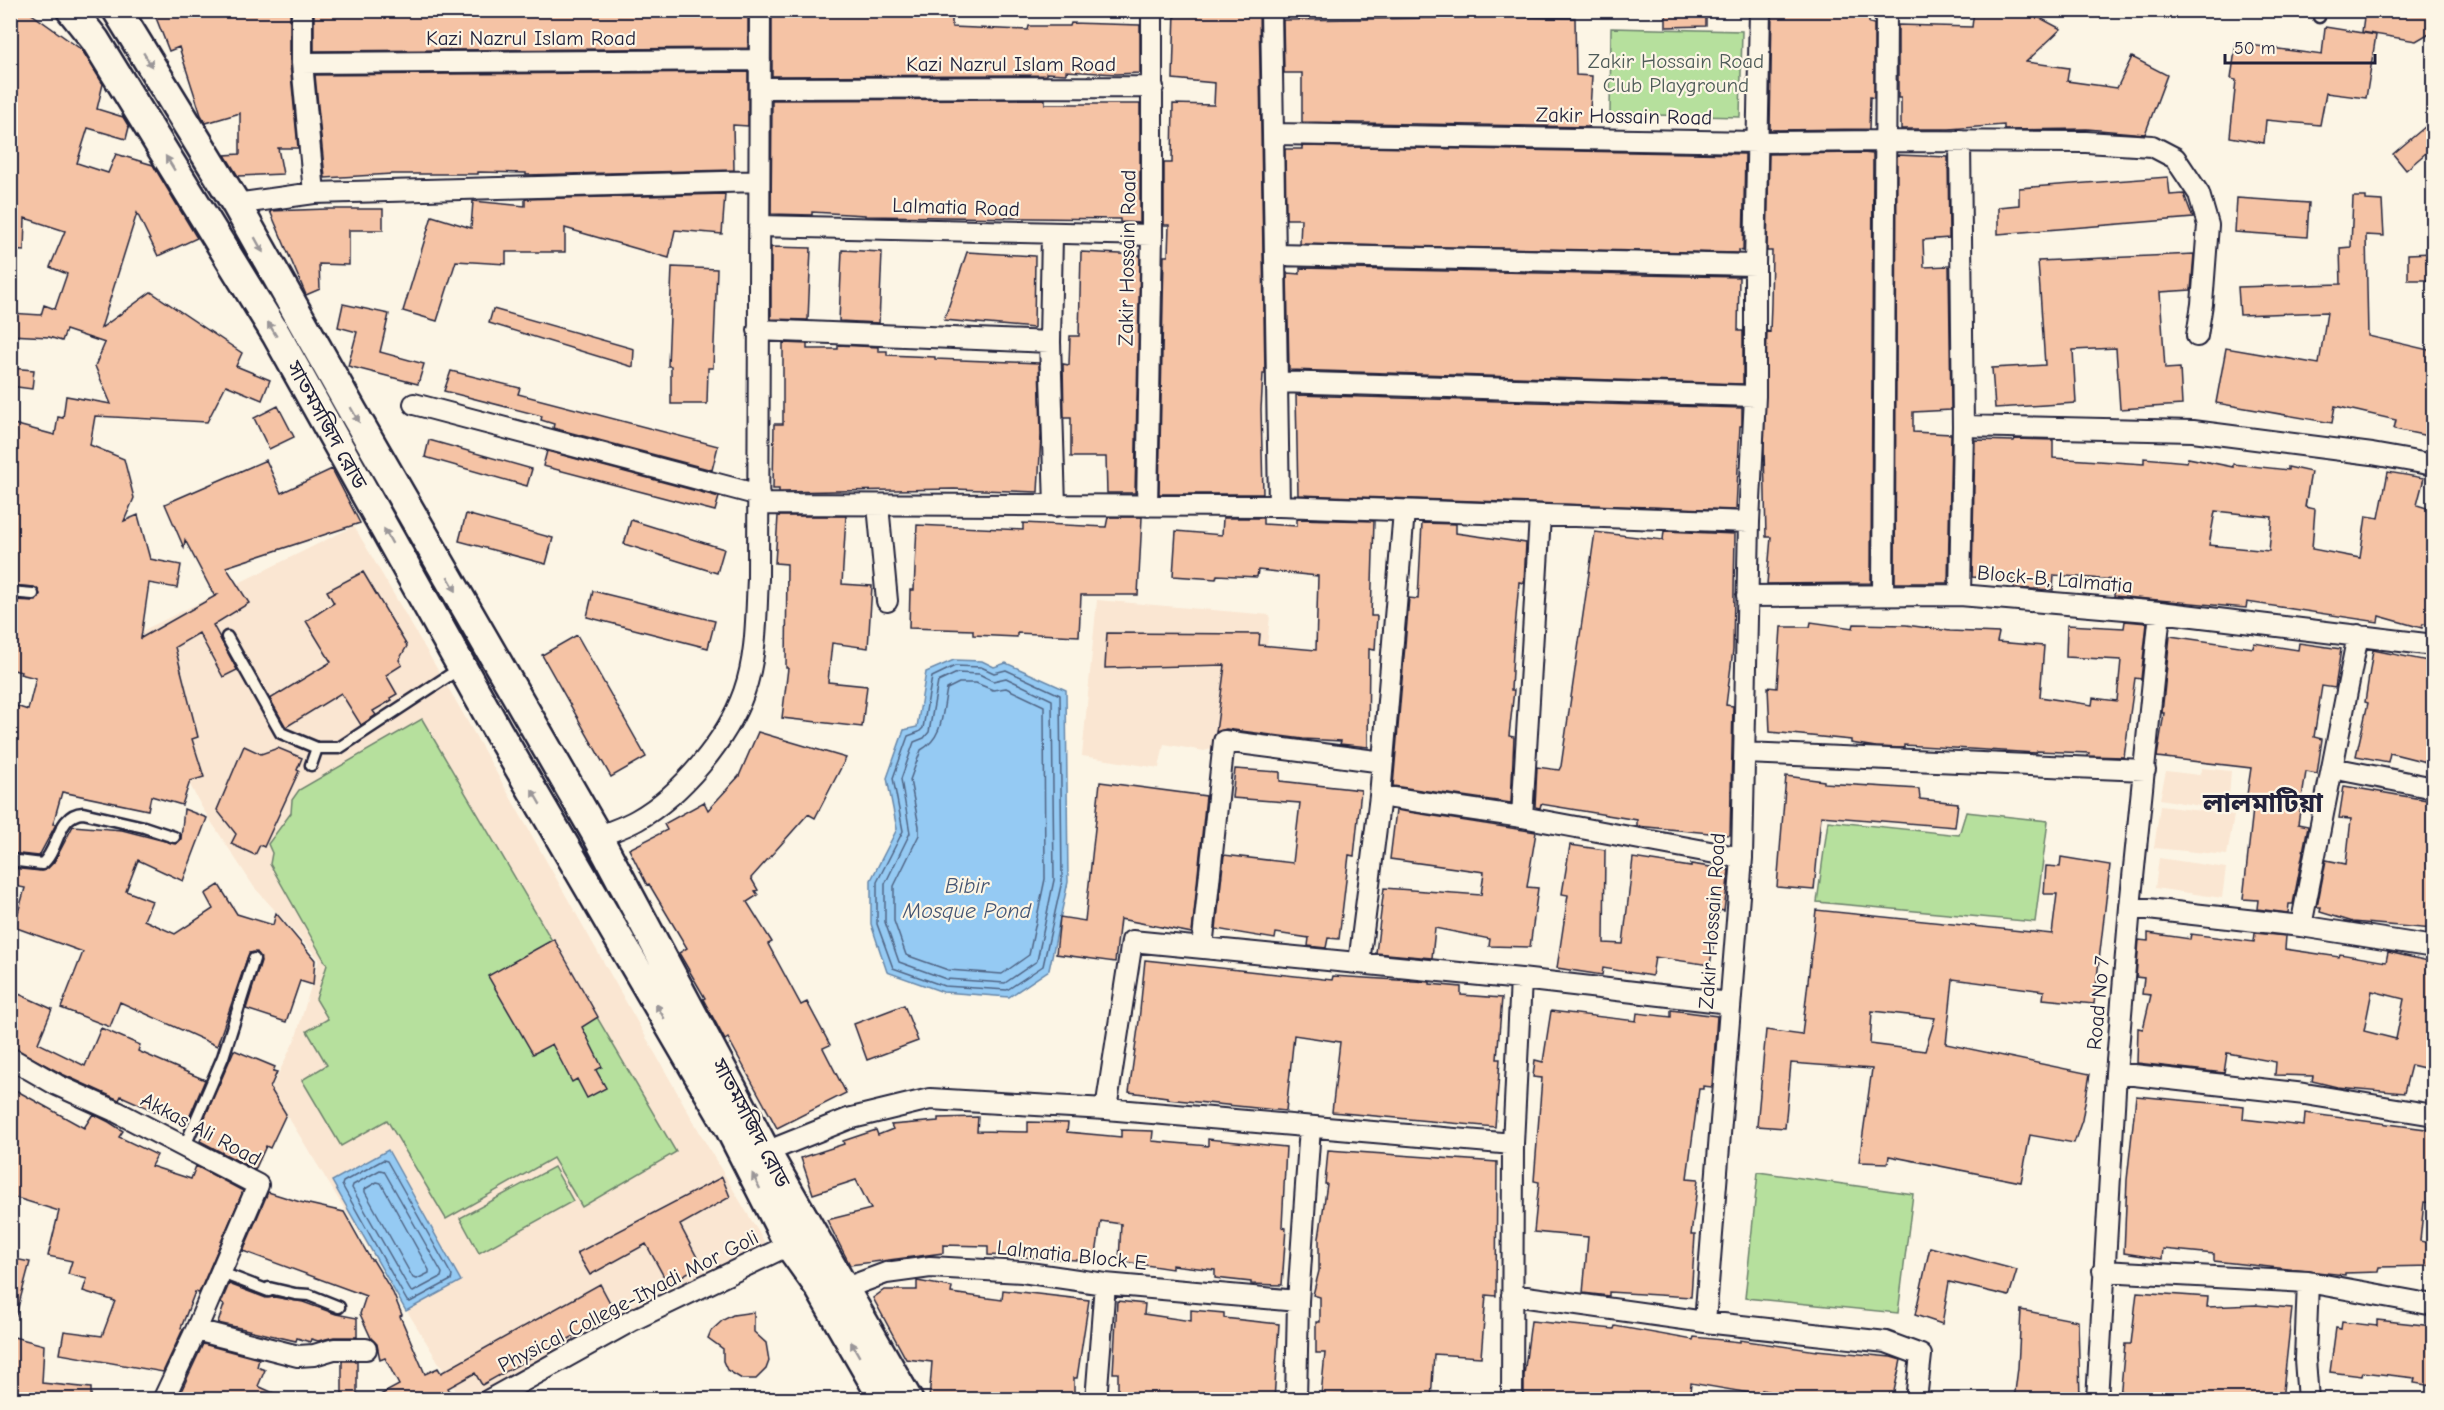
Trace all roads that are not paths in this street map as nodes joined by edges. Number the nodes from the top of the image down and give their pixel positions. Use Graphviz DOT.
graph roads {
  1 [pos="117,10"];
  2 [pos="302,10"];
  3 [pos="760,10"];
  4 [pos="1152,10"];
  5 [pos="1271,10"];
  6 [pos="1760,10"];
  7 [pos="1886,10"];
  8 [pos="73,11"];
  9 [pos="760,60"];
  10 [pos="302,63"];
  11 [pos="1153,87"];
  12 [pos="761,88"];
  13 [pos="1273,134"];
  14 [pos="1886,141"];
  15 [pos="1960,141"];
  16 [pos="1757,142"];
  17 [pos="759,181"];
  18 [pos="314,193"];
  19 [pos="236,204"];
  20 [pos="759,226"];
  21 [pos="1052,234"];
  22 [pos="1152,236"];
  23 [pos="1275,255"];
  24 [pos="1755,265"];
  25 [pos="758,330"];
  26 [pos="2197,336"];
  27 [pos="1050,342"];
  28 [pos="1277,382"];
  29 [pos="1755,396"];
  30 [pos="414,404"];
  31 [pos="1963,426"];
  32 [pos="2433,465"];
  33 [pos="759,500"];
  34 [pos="878,505"];
  35 [pos="1055,506"];
  36 [pos="1147,506"];
  37 [pos="1279,506"];
  38 [pos="1404,511"];
  39 [pos="1540,516"];
  40 [pos="1749,522"];
  41 [pos="10,592"];
  42 [pos="33,594"];
  43 [pos="1883,595"];
  44 [pos="1959,595"];
  45 [pos="1747,596"];
  46 [pos="887,601"];
  47 [pos="2160,612"];
  48 [pos="2358,635"];
  49 [pos="227,637"];
  50 [pos="2433,645"];
  51 [pos="462,667"];
  52 [pos="317,748"];
  53 [pos="1745,753"];
  54 [pos="1383,762"];
  55 [pos="311,765"];
  56 [pos="2332,768"];
  57 [pos="2145,770"];
  58 [pos="2433,788"];
  59 [pos="1380,796"];
  60 [pos="1522,817"];
  61 [pos="598,836"];
  62 [pos="174,837"];
  63 [pos="568,854"];
  64 [pos="1742,858"];
  65 [pos="10,860"];
  66 [pos="2130,906"];
  67 [pos="2301,926"];
  68 [pos="2433,947"];
  69 [pos="1202,948"];
  70 [pos="254,959"];
  71 [pos="1359,963"];
  72 [pos="1521,979"];
  73 [pos="1730,1003"];
  74 [pos="10,1058"];
  75 [pos="2116,1073"];
  76 [pos="1106,1109"];
  77 [pos="2433,1115"];
  78 [pos="1310,1127"];
  79 [pos="1513,1144"];
  80 [pos="184,1148"];
  81 [pos="766,1152"];
  82 [pos="789,1245"];
  83 [pos="219,1272"];
  84 [pos="2103,1272"];
  85 [pos="2308,1282"];
  86 [pos="1105,1284"];
  87 [pos="843,1289"];
  88 [pos="1512,1295"];
  89 [pos="1298,1301"];
  90 [pos="2433,1305"];
  91 [pos="339,1307"];
  92 [pos="1705,1322"];
  93 [pos="196,1330"];
  94 [pos="366,1349"];
  95 [pos="163,1400"];
  96 [pos="489,1400"];
  97 [pos="884,1400"];
  98 [pos="908,1400"];
  99 [pos="1096,1400"];
  100 [pos="1296,1400"];
  101 [pos="1512,1400"];
  102 [pos="1916,1400"];
  103 [pos="2097,1400"];
  104 [pos="2308,1400"];
  1 -- 19 [label="main road, সাতমসজিদ রোড, one-way"];
  2 -- 10 [label="street"];
  3 -- 9 [label="street"];
  4 -- 11 [label="street, Zakir Hossain Road"];
  5 -- 13 [label="street"];
  6 -- 16 [label="street, Zakir Hossain Road"];
  7 -- 14 [label="street"];
  51 -- 8 [label="main road, সাতমসজিদ রোড, one-way"];
  9 -- 10 [label="street, Kazi Nazrul Islam Road"];
  9 -- 12 [label="street"];
  10 -- 18 [label="street"];
  11 -- 12 [label="street, Kazi Nazrul Islam Road"];
  11 -- 22 [label="street, Zakir Hossain Road"];
  12 -- 17 [label="street"];
  13 -- 16 [label="street, Zakir Hossain Road"];
  13 -- 23 [label="street"];
  14 -- 15 [label="street"];
  14 -- 16 [label="street"];
  14 -- 43 [label="street"];
  15 -- 26 [label="street"];
  15 -- 31 [label="street"];
  16 -- 24 [label="street, Zakir Hossain Road"];
  17 -- 18 [label="street"];
  17 -- 20 [label="street"];
  18 -- 19 [label="street"];
  19 -- 61 [label="main road, সাতমসজিদ রোড, one-way"];
  20 -- 21 [label="street, Lalmatia Road"];
  20 -- 25 [label="street"];
  21 -- 22 [label="street, Lalmatia Road"];
  21 -- 27 [label="street"];
  22 -- 36 [label="street, Zakir Hossain Road"];
  23 -- 24 [label="street"];
  23 -- 28 [label="street"];
  24 -- 29 [label="street, Zakir Hossain Road"];
  25 -- 27 [label="street"];
  25 -- 33 [label="street"];
  27 -- 35 [label="street"];
  28 -- 29 [label="street"];
  28 -- 37 [label="street"];
  29 -- 40 [label="street, Zakir Hossain Road"];
  30 -- 33 [label="street"];
  31 -- 32 [label="street"];
  31 -- 44 [label="street"];
  33 -- 34 [label="street"];
  33 -- 61 [label="street"];
  34 -- 35 [label="street"];
  34 -- 46 [label="street"];
  35 -- 36 [label="street"];
  36 -- 37 [label="street"];
  37 -- 38 [label="street"];
  38 -- 39 [label="street"];
  38 -- 54 [label="street"];
  39 -- 40 [label="street"];
  39 -- 60 [label="street"];
  40 -- 45 [label="street, Zakir Hossain Road"];
  41 -- 42 [label="lane"];
  43 -- 44 [label="street, Block-B, Lalmatia"];
  43 -- 45 [label="street, Block-B, Lalmatia"];
  44 -- 47 [label="street, Block-B, Lalmatia"];
  45 -- 53 [label="street, Zakir Hossain Road"];
  47 -- 48 [label="street, Block-B, Lalmatia"];
  47 -- 57 [label="street, Road No 7"];
  48 -- 50 [label="street, Block-B, Lalmatia"];
  48 -- 56 [label="street"];
  49 -- 52 [label="lane"];
  51 -- 52 [label="lane"];
  63 -- 51 [label="main road, সাতমসজিদ রোড, one-way"];
  52 -- 55 [label="lane"];
  53 -- 57 [label="street"];
  53 -- 64 [label="street, Zakir Hossain Road"];
  54 -- 59 [label="street"];
  54 -- 69 [label="street"];
  56 -- 58 [label="street"];
  56 -- 67 [label="street"];
  57 -- 66 [label="street, Road No 7"];
  59 -- 60 [label="street"];
  59 -- 71 [label="street"];
  60 -- 64 [label="street"];
  61 -- 63 [label="main road"];
  61 -- 81 [label="main road, সাতমসজিদ রোড"];
  62 -- 65 [label="lane"];
  82 -- 63 [label="main road, সাতমসজিদ রোড, one-way"];
  64 -- 73 [label="street, Zakir Hossain Road"];
  66 -- 67 [label="street"];
  66 -- 75 [label="street, Road No 7"];
  67 -- 68 [label="street"];
  69 -- 71 [label="street"];
  69 -- 76 [label="street"];
  70 -- 80 [label="lane"];
  71 -- 72 [label="street"];
  72 -- 73 [label="street"];
  72 -- 79 [label="street"];
  73 -- 92 [label="street, Zakir Hossain Road"];
  74 -- 80 [label="street, Akkas Ali Road"];
  75 -- 77 [label="street"];
  75 -- 84 [label="street, Road No 7"];
  76 -- 78 [label="street"];
  76 -- 81 [label="street"];
  78 -- 79 [label="street"];
  78 -- 89 [label="street"];
  79 -- 88 [label="street"];
  80 -- 83 [label="street, Akkas Ali Road"];
  81 -- 87 [label="main road, সাতমসজিদ রোড"];
  82 -- 96 [label="street, Physical College-Ityadi Mor Goli"];
  97 -- 82 [label="main road, সাতমসজিদ রোড, one-way"];
  83 -- 91 [label="lane"];
  83 -- 93 [label="street, Akkas Ali Road"];
  84 -- 85 [label="street"];
  84 -- 103 [label="street, Road No 7"];
  85 -- 90 [label="street"];
  85 -- 104 [label="street"];
  86 -- 87 [label="street, Lalmatia Block E"];
  86 -- 89 [label="street, Lalmatia Block E"];
  86 -- 99 [label="street"];
  87 -- 98 [label="main road, সাতমসজিদ রোড"];
  88 -- 92 [label="street"];
  88 -- 101 [label="street"];
  89 -- 100 [label="street"];
  92 -- 102 [label="street"];
  93 -- 94 [label="street"];
  93 -- 95 [label="street, Akkas Ali Road"];
}
